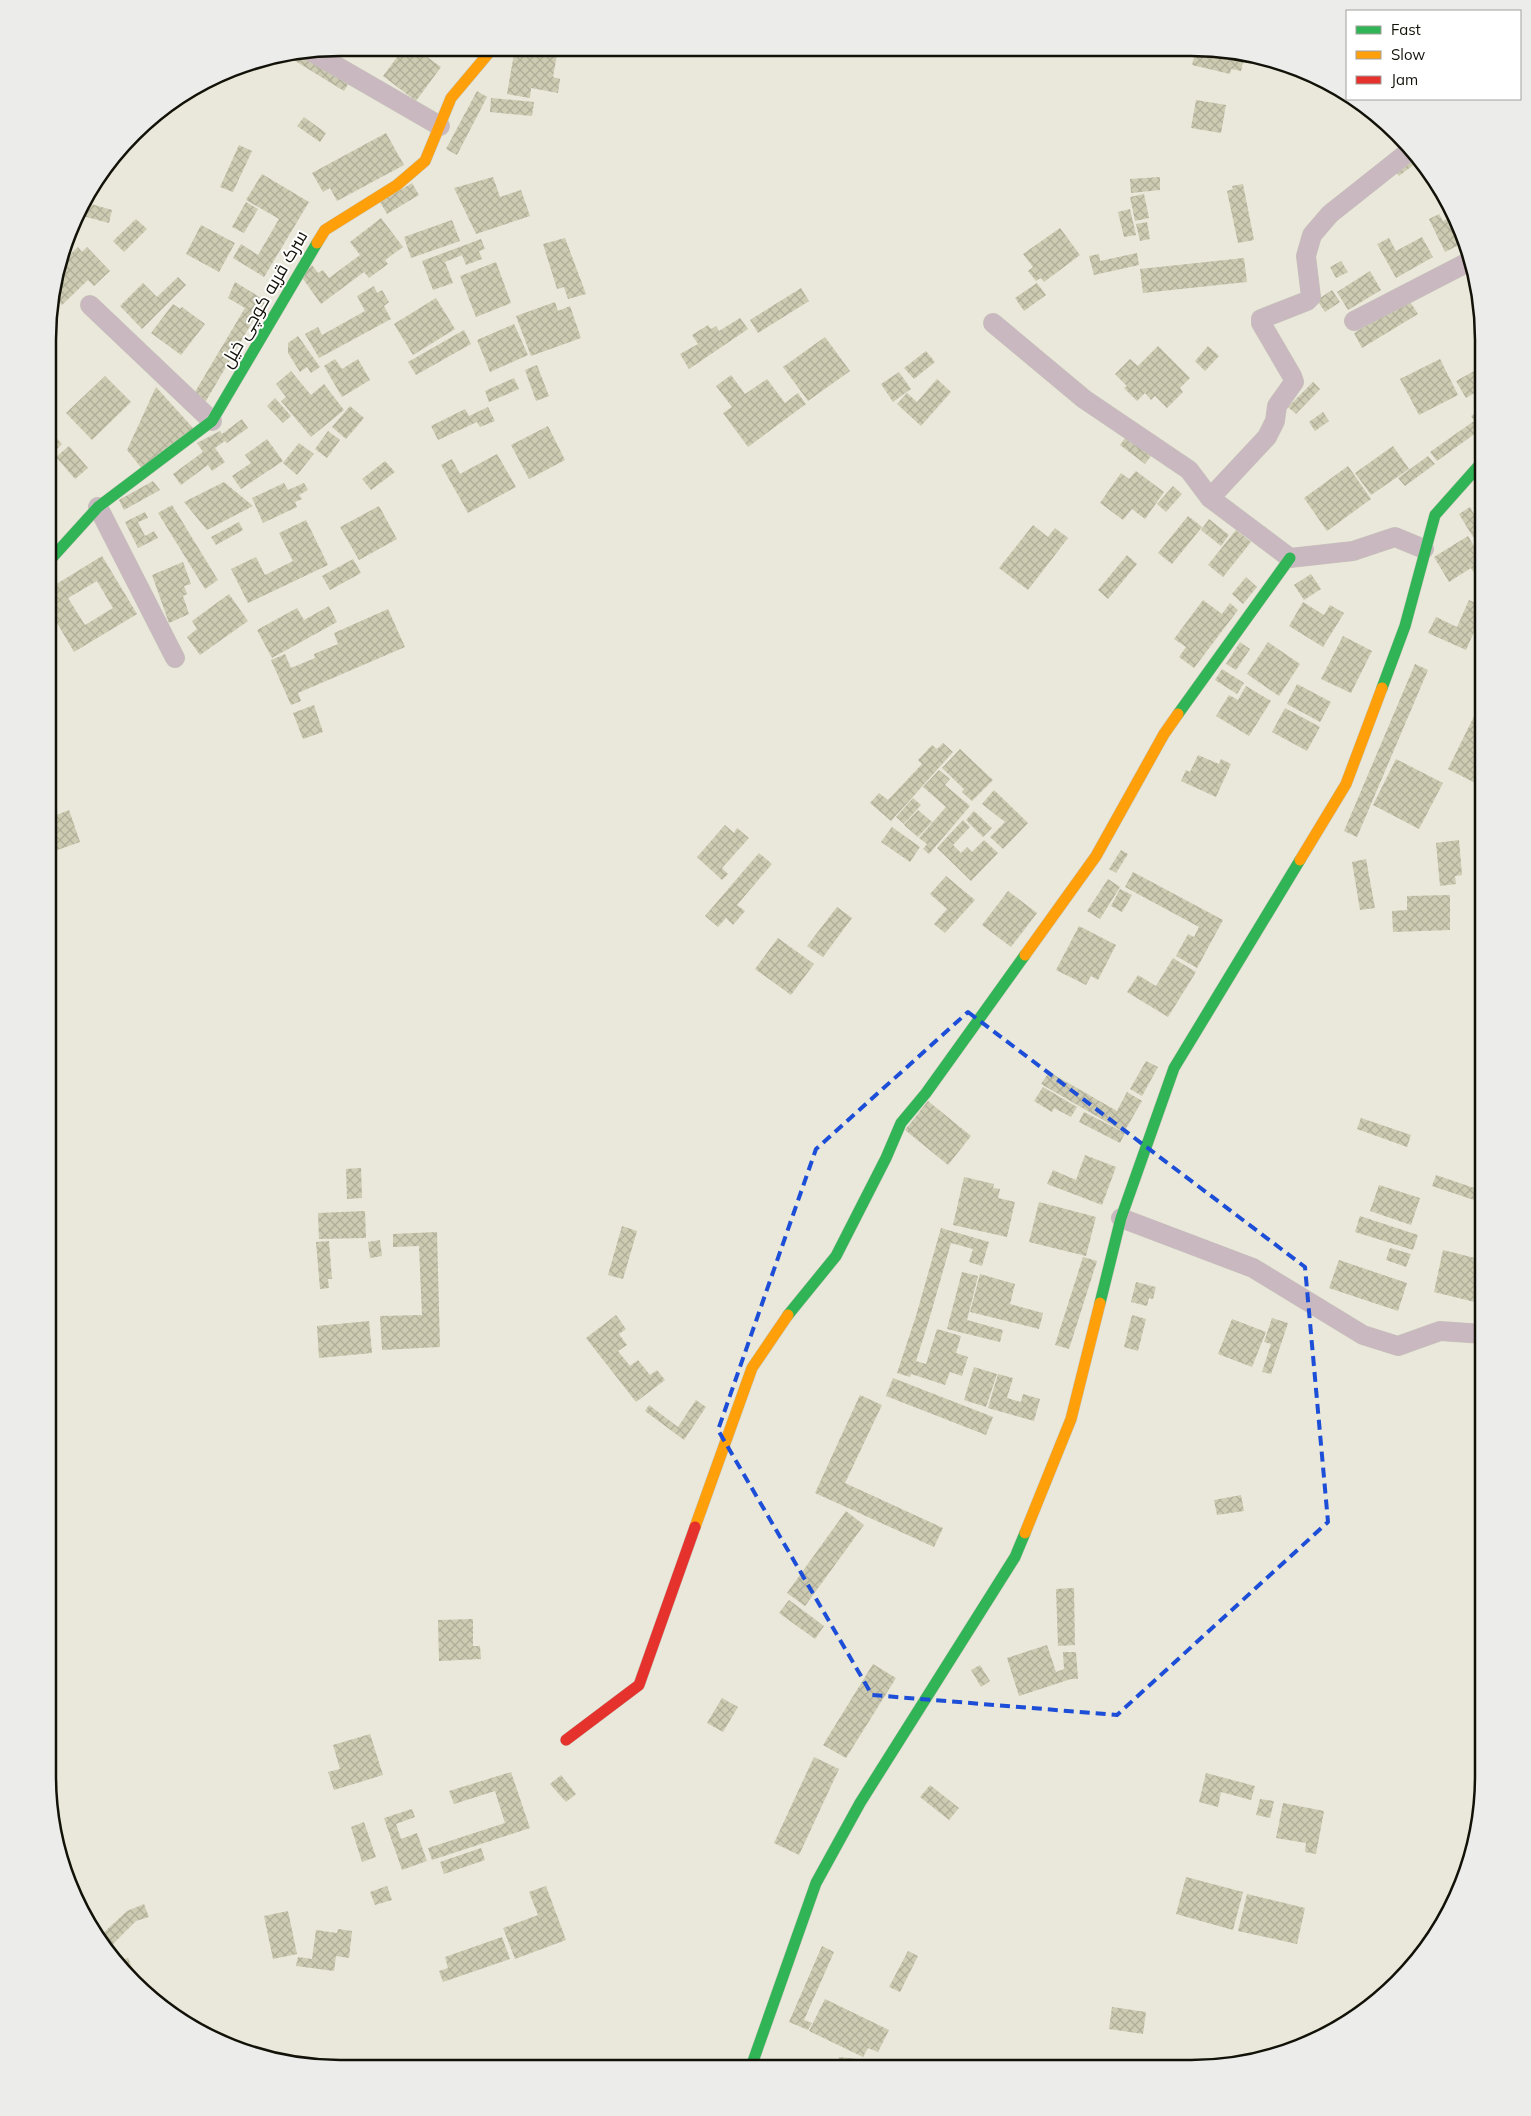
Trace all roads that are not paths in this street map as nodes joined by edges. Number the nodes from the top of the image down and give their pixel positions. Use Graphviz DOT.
graph roads {
  1 [pos="486,56"];
  2 [pos="321,57"];
  3 [pos="440,126"];
  4 [pos="1405,154"];
  5 [pos="1464,264"];
  6 [pos="90,305"];
  7 [pos="1354,321"];
  8 [pos="993,322"];
  9 [pos="212,422"];
  10 [pos="1475,471"];
  11 [pos="1210,498"];
  12 [pos="98,507"];
  13 [pos="1424,549"];
  14 [pos="56,553"];
  15 [pos="1290,558"];
  16 [pos="175,658"];
  17 [pos="1121,1218"];
  18 [pos="1475,1333"];
  19 [pos="566,1740"];
  20 [pos="753,2060"];
  1 -- 3 [label="main road, سرک قریه کوچی خیل"];
  2 -- 3 [label="street"];
  3 -- 9 [label="main road, سرک قریه کوچی خیل"];
  4 -- 11 [label="street"];
  5 -- 7 [label="street"];
  6 -- 9 [label="street"];
  8 -- 11 [label="street"];
  9 -- 12 [label="main road, سرک قریه کوچی خیل"];
  10 -- 13 [label="main road"];
  11 -- 15 [label="street"];
  12 -- 14 [label="main road, سرک قریه کوچی خیل"];
  12 -- 16 [label="street"];
  13 -- 15 [label="street"];
  13 -- 17 [label="main road"];
  15 -- 19 [label="main road"];
  17 -- 18 [label="street"];
  17 -- 20 [label="main road"];
}
